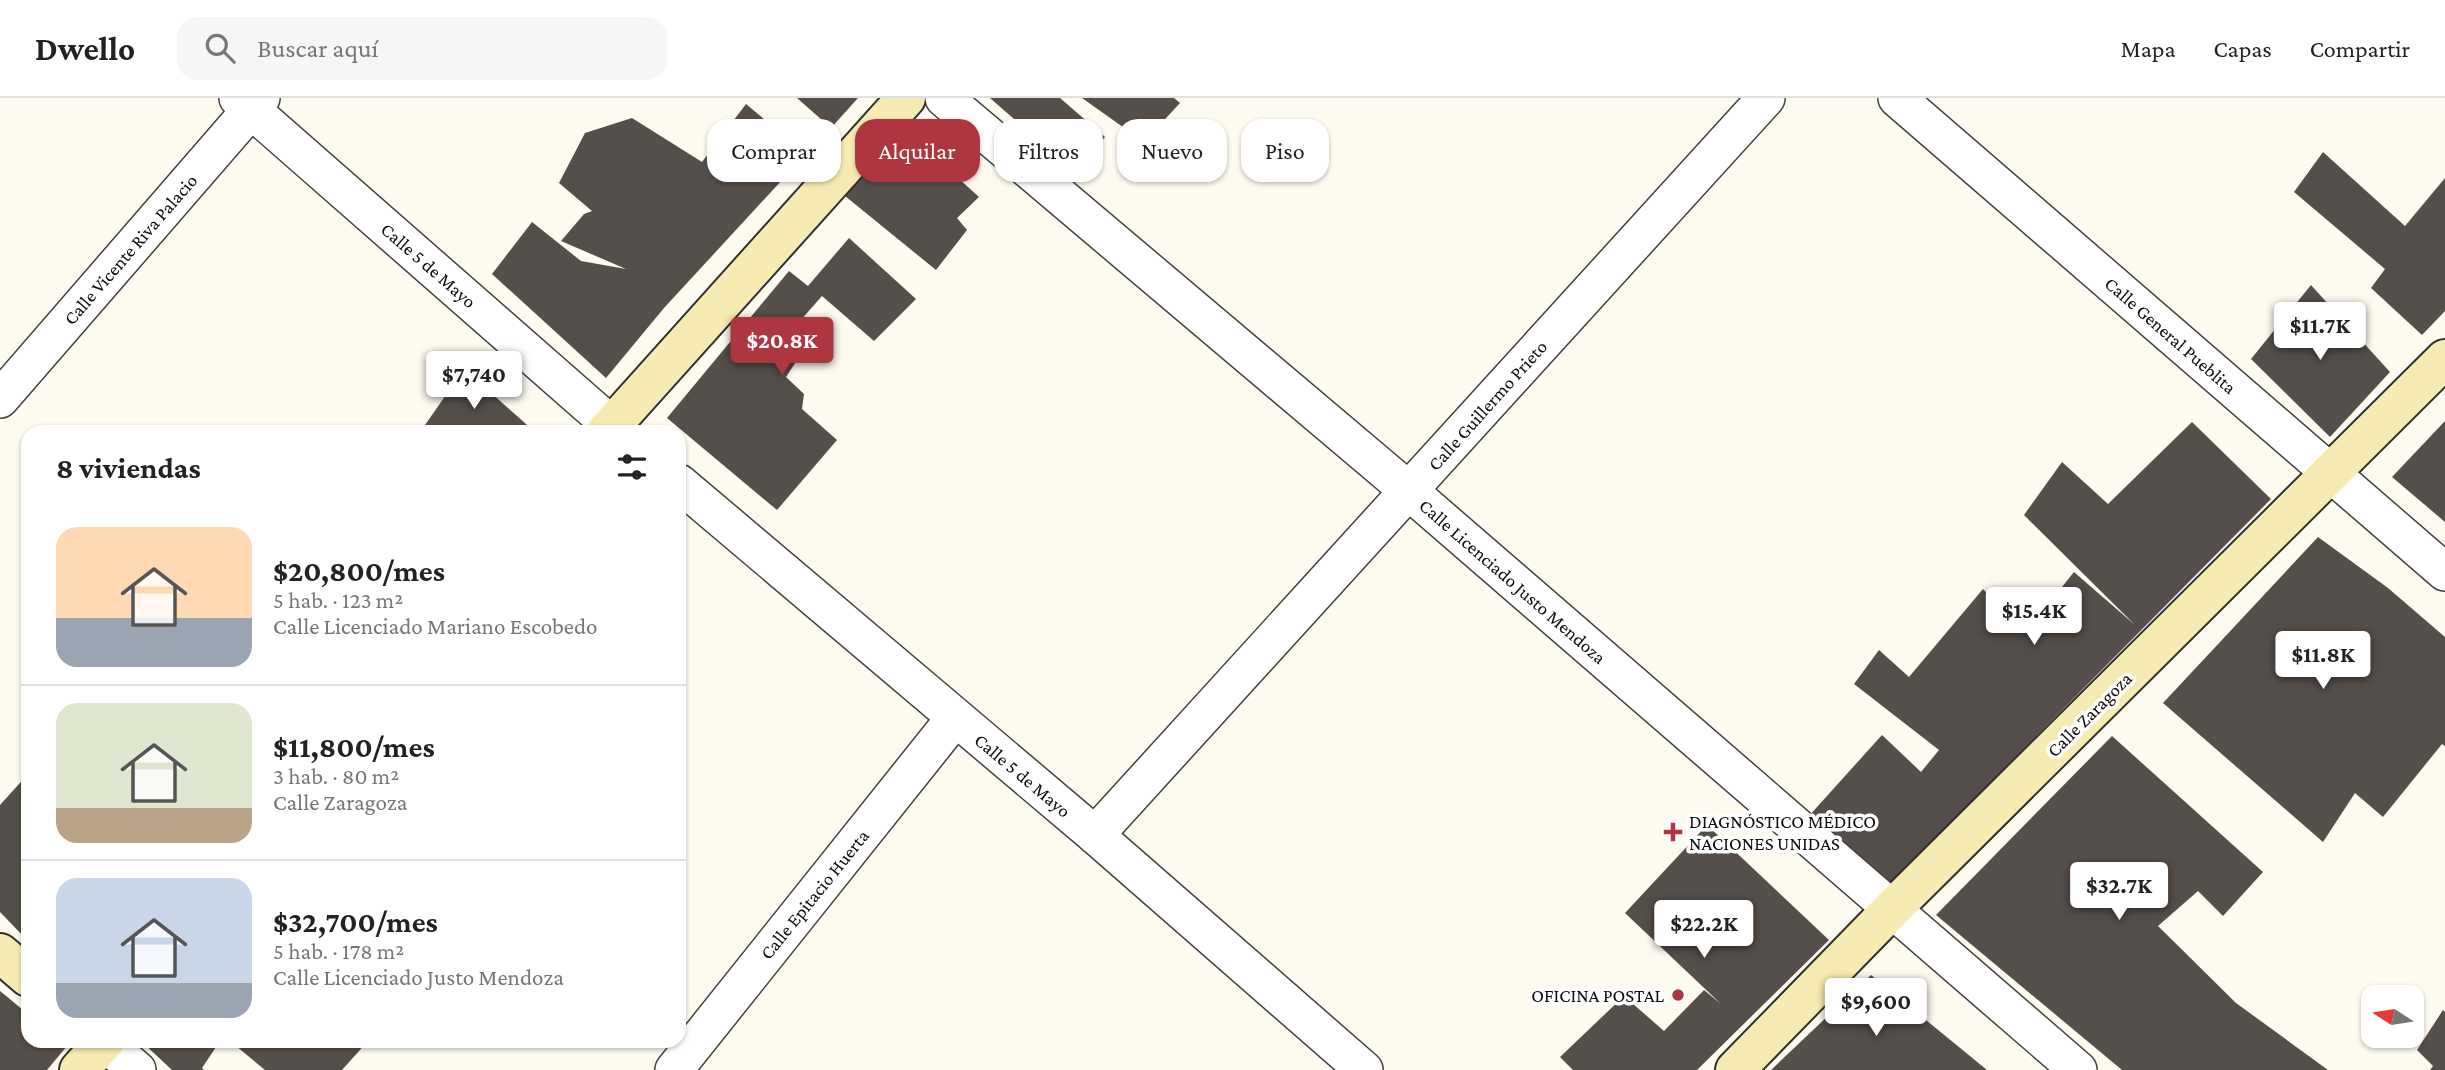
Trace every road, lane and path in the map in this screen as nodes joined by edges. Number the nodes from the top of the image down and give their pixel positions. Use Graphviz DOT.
graph roads {
  1 [pos="906,98"];
  2 [pos="944,98"];
  3 [pos="1766,98"];
  4 [pos="1898,98"];
  5 [pos="250,102"];
  6 [pos="2445,359"];
  7 [pos="0,399"];
  8 [pos="606,425"];
  9 [pos="616,425"];
  10 [pos="2332,474"];
  11 [pos="686,489"];
  12 [pos="1409,491"];
  13 [pos="2445,572"];
  14 [pos="955,718"];
  15 [pos="1094,835"];
  16 [pos="1892,909"];
  17 [pos="0,953"];
  18 [pos="21,971"];
  19 [pos="98,1048"];
  20 [pos="112,1048"];
  21 [pos="79,1070"];
  22 [pos="136,1070"];
  23 [pos="674,1070"];
  24 [pos="1364,1070"];
  25 [pos="1735,1070"];
  26 [pos="2078,1070"];
  1 -- 9 [label="street"];
  2 -- 12 [label="street, Calle Licenciado Justo Mendoza"];
  3 -- 12 [label="street, Calle Guillermo Prieto"];
  4 -- 10 [label="street, Calle General Pueblita"];
  5 -- 7 [label="street, Calle Vicente Riva Palacio"];
  5 -- 8 [label="street, Calle 5 de Mayo"];
  6 -- 10 [label="street, Calle Zaragoza"];
  10 -- 13 [label="street, Calle General Pueblita"];
  10 -- 16 [label="street, Calle Zaragoza"];
  11 -- 14 [label="street, Calle 5 de Mayo"];
  12 -- 15 [label="street, Calle Guillermo Prieto"];
  12 -- 16 [label="street, Calle Licenciado Justo Mendoza"];
  14 -- 15 [label="street, Calle 5 de Mayo"];
  14 -- 23 [label="street, Calle Epitacio Huerta"];
  15 -- 24 [label="street, Calle 5 de Mayo"];
  16 -- 25 [label="street, Calle Zaragoza"];
  16 -- 26 [label="street, Calle Licenciado Justo Mendoza"];
  17 -- 18 [label="street"];
  19 -- 21 [label="street"];
  20 -- 22 [label="street"];
}
